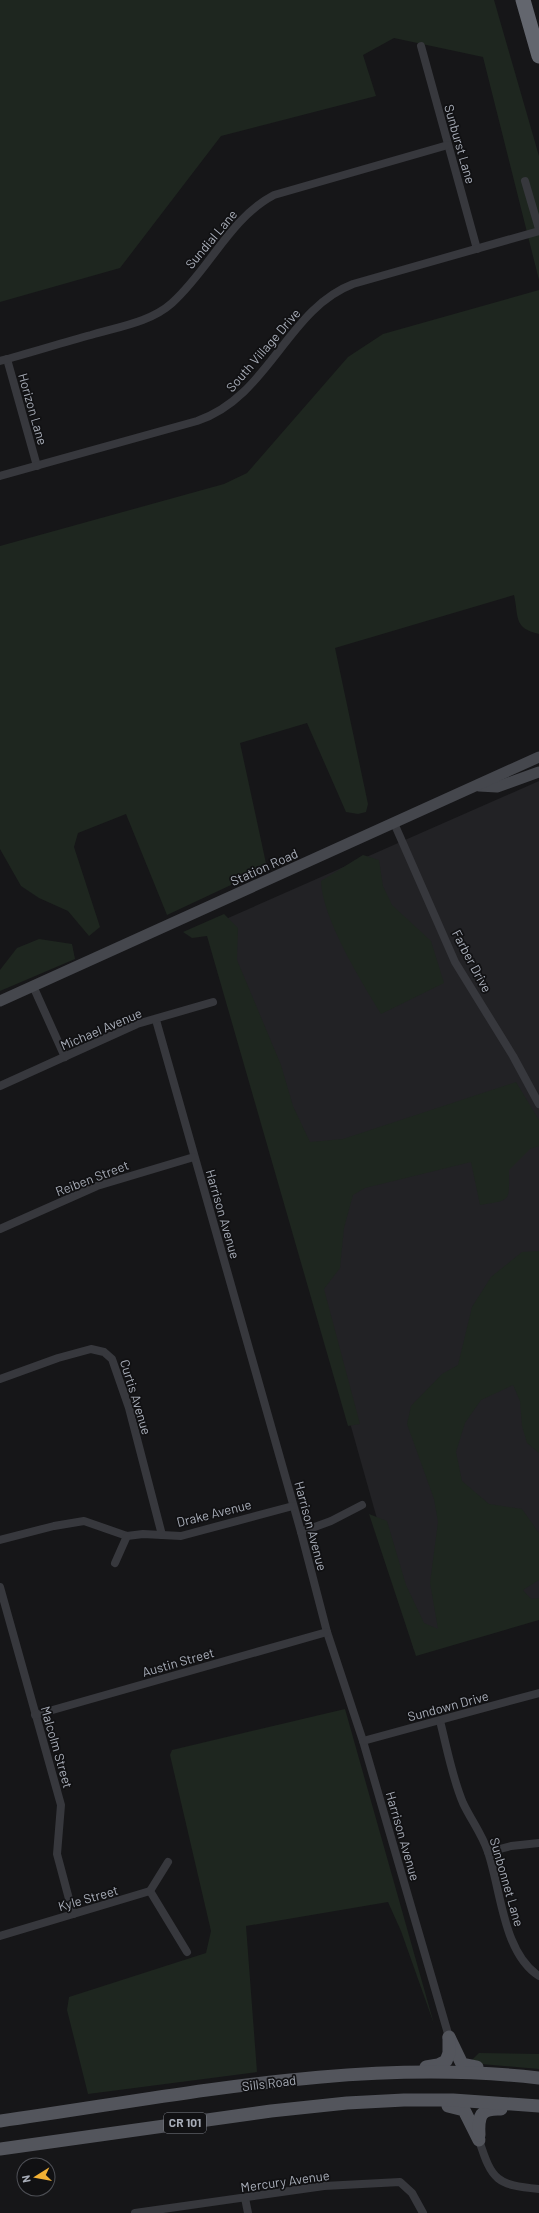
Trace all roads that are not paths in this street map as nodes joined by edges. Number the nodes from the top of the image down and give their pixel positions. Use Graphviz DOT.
graph roads {
  1 [pos="523,0"];
  2 [pos="421,46"];
  3 [pos="539,56"];
  4 [pos="448,145"];
  5 [pos="525,181"];
  6 [pos="539,230"];
  7 [pos="477,249"];
  8 [pos="3,360"];
  9 [pos="37,466"];
  10 [pos="0,476"];
  11 [pos="539,757"];
  12 [pos="539,772"];
  13 [pos="477,786"];
  14 [pos="394,823"];
  15 [pos="33,986"];
  16 [pos="0,1001"];
  17 [pos="213,1002"];
  18 [pos="156,1020"];
  19 [pos="65,1057"];
  20 [pos="0,1086"];
  21 [pos="539,1104"];
  22 [pos="194,1157"];
  23 [pos="0,1228"];
  24 [pos="0,1379"];
  25 [pos="362,1504"];
  26 [pos="293,1506"];
  27 [pos="301,1532"];
  28 [pos="162,1535"];
  29 [pos="127,1536"];
  30 [pos="0,1540"];
  31 [pos="115,1563"];
  32 [pos="0,1587"];
  33 [pos="327,1632"];
  34 [pos="539,1693"];
  35 [pos="35,1715"];
  36 [pos="440,1721"];
  37 [pos="363,1741"];
  38 [pos="539,1843"];
  39 [pos="488,1852"];
  40 [pos="168,1862"];
  41 [pos="150,1891"];
  42 [pos="73,1914"];
  43 [pos="0,1936"];
  44 [pos="187,1952"];
  45 [pos="539,1976"];
  46 [pos="448,2037"];
  47 [pos="539,2072"];
  48 [pos="381,2073"];
  49 [pos="539,2078"];
  50 [pos="404,2100"];
  51 [pos="539,2106"];
  52 [pos="539,2113"];
  53 [pos="0,2121"];
  54 [pos="479,2140"];
  55 [pos="0,2149"];
  56 [pos="539,2189"];
  57 [pos="246,2198"];
  58 [pos="135,2213"];
  59 [pos="248,2213"];
  60 [pos="423,2213"];
  1 -- 3 [label="highway"];
  2 -- 4 [label="street, Sunburst Lane"];
  4 -- 7 [label="street, Sunburst Lane"];
  4 -- 8 [label="street, Sundial Lane"];
  5 -- 6 [label="street"];
  6 -- 7 [label="street, South Village Drive"];
  7 -- 9 [label="street, South Village Drive"];
  8 -- 9 [label="street, Horizon Lane"];
  9 -- 10 [label="street, South Village Drive"];
  11 -- 13 [label="main road, Station Road"];
  12 -- 13 [label="main road"];
  13 -- 14 [label="main road, Station Road"];
  14 -- 15 [label="main road, Station Road"];
  14 -- 21 [label="street, Farber Drive"];
  15 -- 16 [label="main road, Station Road"];
  15 -- 19 [label="street"];
  17 -- 18 [label="street, Michael Avenue"];
  18 -- 19 [label="street, Michael Avenue"];
  18 -- 22 [label="street, Harrison Avenue"];
  19 -- 20 [label="street, Michael Avenue"];
  22 -- 23 [label="street, Reiben Street"];
  22 -- 26 [label="street, Harrison Avenue"];
  24 -- 28 [label="street, Curtis Avenue"];
  25 -- 27 [label="street"];
  26 -- 27 [label="street, Harrison Avenue"];
  26 -- 28 [label="street, Drake Avenue"];
  27 -- 33 [label="street, Harrison Avenue"];
  28 -- 29 [label="street, Drake Avenue"];
  29 -- 30 [label="street, Drake Avenue"];
  29 -- 31 [label="street"];
  32 -- 35 [label="street, Malcolm Street"];
  33 -- 35 [label="street, Austin Street"];
  33 -- 37 [label="street, Harrison Avenue"];
  34 -- 36 [label="street, Sundown Drive"];
  35 -- 42 [label="street, Malcolm Street"];
  36 -- 37 [label="street, Sundown Drive"];
  36 -- 39 [label="street, Sunbonnet Lane"];
  37 -- 46 [label="street, Harrison Avenue"];
  38 -- 39 [label="street"];
  39 -- 45 [label="street, Sunbonnet Lane"];
  40 -- 41 [label="street"];
  41 -- 42 [label="street, Kyle Street"];
  41 -- 44 [label="street"];
  42 -- 43 [label="street, Kyle Street"];
  46 -- 47 [label="main road"];
  46 -- 48 [label="main road"];
  48 -- 49 [label="main road, Sills Road / CR 101"];
  48 -- 53 [label="main road, Sills Road / CR 101"];
  50 -- 51 [label="main road, CR 101"];
  50 -- 54 [label="main road"];
  50 -- 55 [label="main road, CR 101"];
  52 -- 54 [label="main road"];
  54 -- 56 [label="street"];
  57 -- 58 [label="street, Mercury Avenue"];
  57 -- 59 [label="street"];
  57 -- 60 [label="street, Mercury Avenue"];
}
